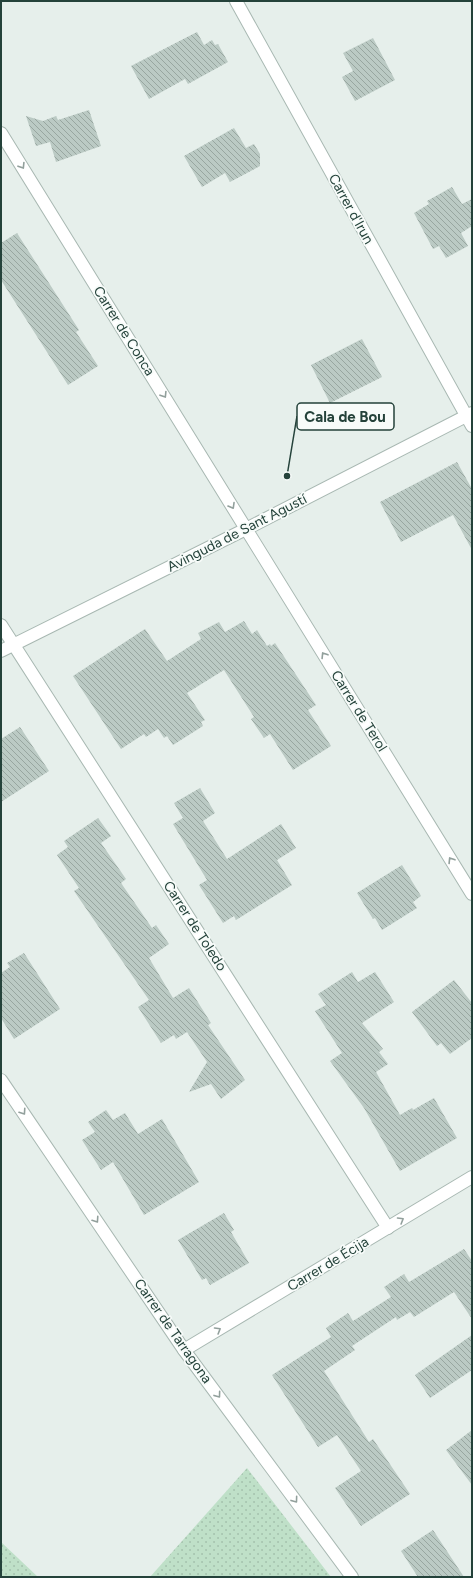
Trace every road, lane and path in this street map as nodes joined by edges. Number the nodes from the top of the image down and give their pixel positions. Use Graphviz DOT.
graph roads {
  1 [pos="236,1"];
  2 [pos="1,133"];
  3 [pos="470,418"];
  4 [pos="246,529"];
  5 [pos="1,625"];
  6 [pos="14,645"];
  7 [pos="1,651"];
  8 [pos="472,894"];
  9 [pos="1,1080"];
  10 [pos="472,1177"];
  11 [pos="388,1228"];
  12 [pos="184,1350"];
  13 [pos="352,1577"];
  1 -- 3 [label="street, Carrer d'Irun"];
  2 -- 4 [label="street, Carrer de Conca, one-way"];
  3 -- 4 [label="street, Avinguda de Sant Agustí"];
  4 -- 6 [label="street, Avinguda de Sant Agustí"];
  8 -- 4 [label="street, Carrer de Terol, one-way"];
  5 -- 6 [label="street, Carrer de Toledo"];
  6 -- 7 [label="street, Avinguda de Sant Agustí"];
  6 -- 11 [label="street, Carrer de Toledo"];
  9 -- 12 [label="street, Carrer de Tarragona, one-way"];
  11 -- 10 [label="street, Carrer de Écija, one-way"];
  12 -- 11 [label="street, Carrer de Écija, one-way"];
  12 -- 13 [label="street, Carrer de Tarragona, one-way"];
}
